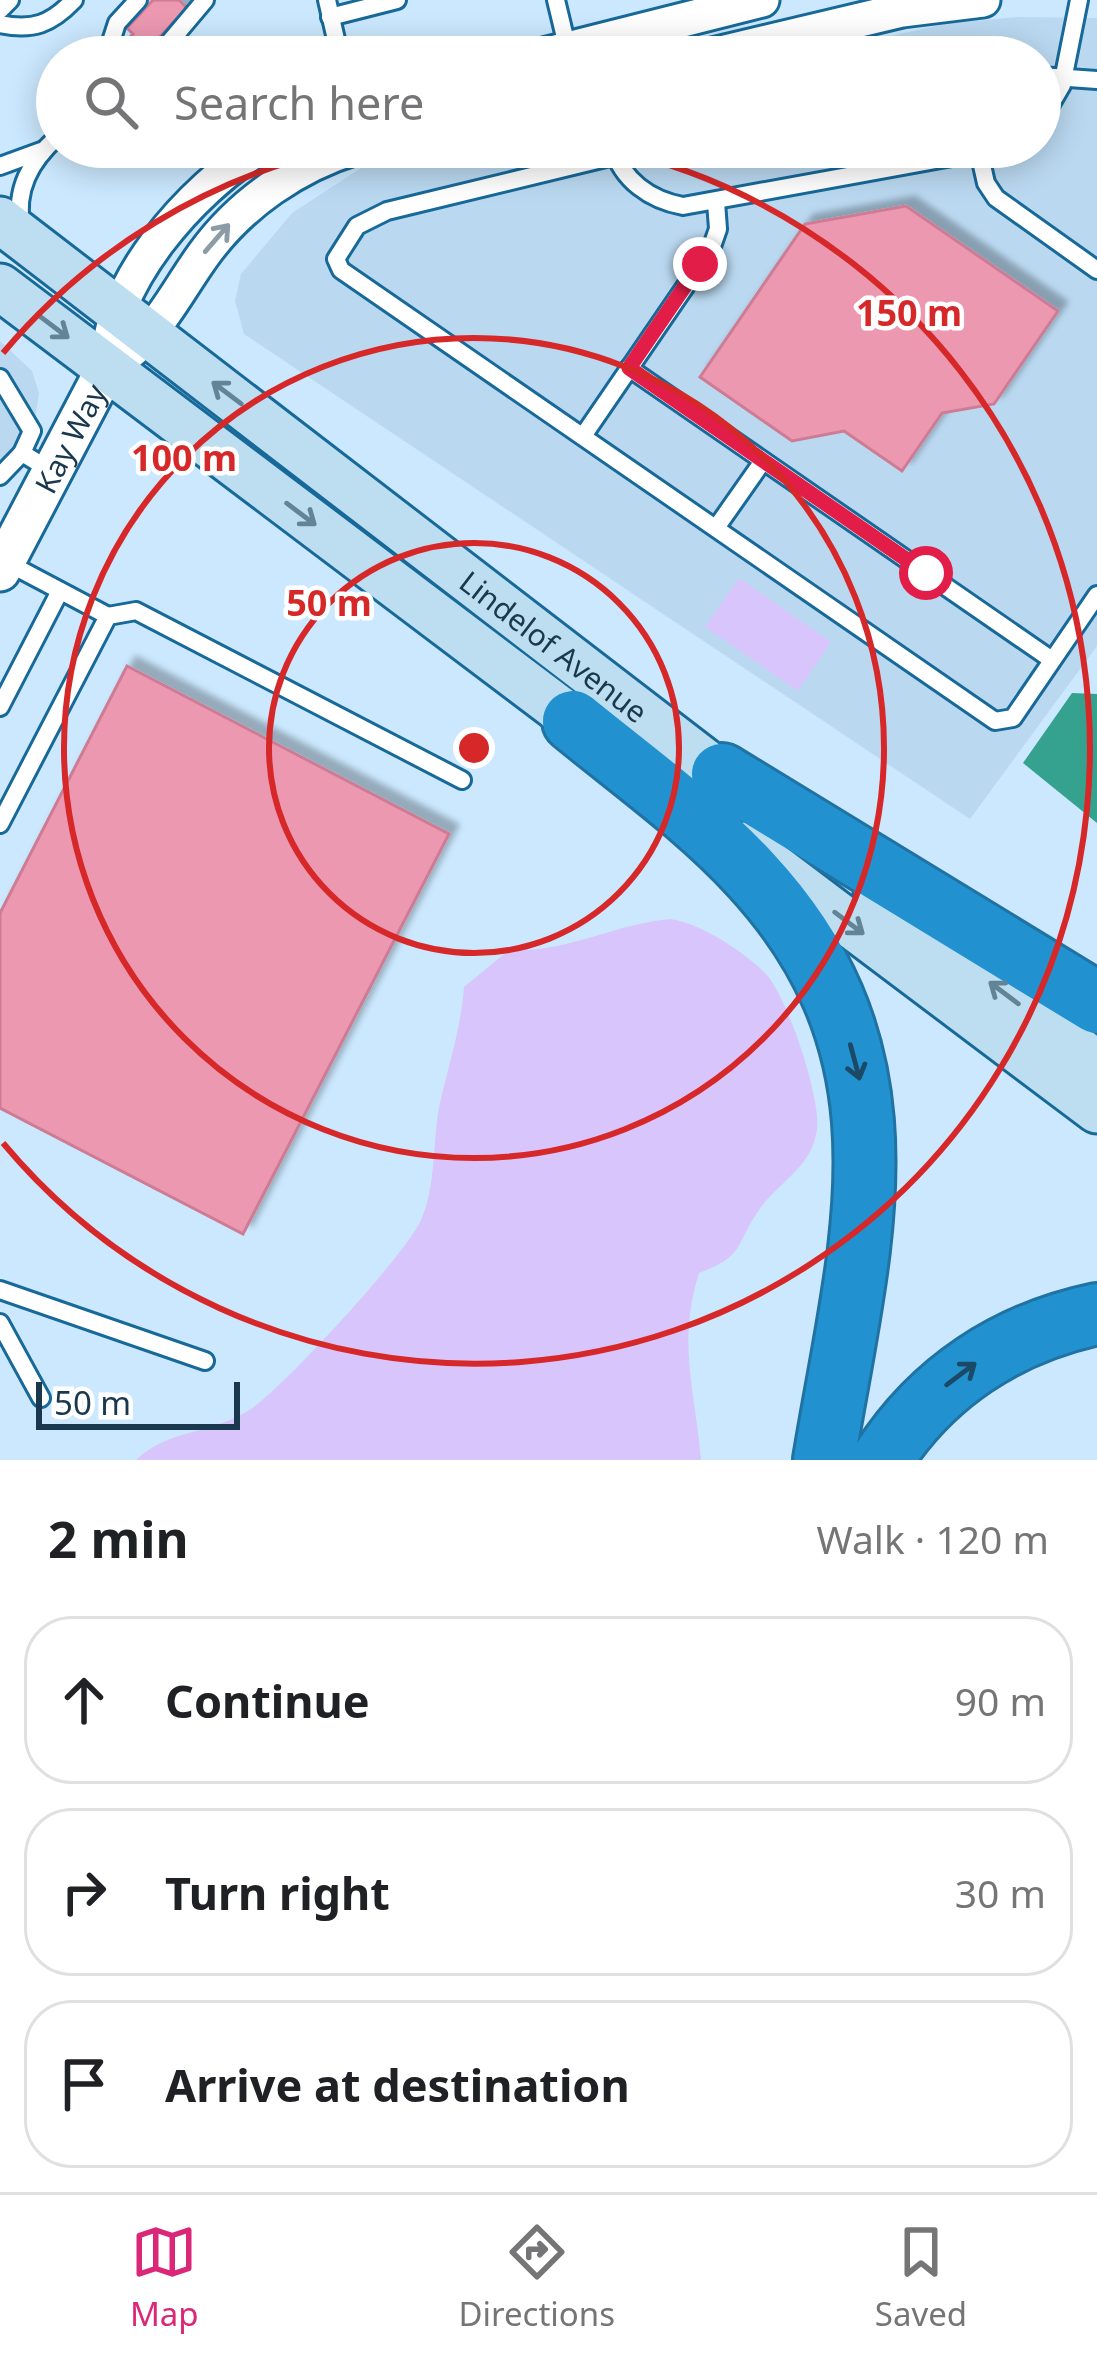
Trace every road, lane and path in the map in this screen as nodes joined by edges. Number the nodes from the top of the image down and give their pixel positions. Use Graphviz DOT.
graph roads {
  1 [pos="10,0"];
  2 [pos="74,0"];
  3 [pos="138,0"];
  4 [pos="205,0"];
  5 [pos="397,0"];
  6 [pos="556,0"];
  7 [pos="762,0"];
  8 [pos="983,0"];
  9 [pos="1079,0"];
  10 [pos="328,9"];
  11 [pos="0,10"];
  12 [pos="0,24"];
  13 [pos="113,36"];
  14 [pos="175,36"];
  15 [pos="566,36"];
  16 [pos="632,36"];
  17 [pos="792,36"];
  18 [pos="1061,77"];
  19 [pos="1065,77"];
  20 [pos="1097,80"];
  21 [pos="1061,84"];
  22 [pos="36,153"];
  23 [pos="36,162"];
  24 [pos="0,166"];
  25 [pos="234,168"];
  26 [pos="307,168"];
  27 [pos="546,168"];
  28 [pos="622,168"];
  29 [pos="896,168"];
  30 [pos="983,168"];
  31 [pos="716,202"];
  32 [pos="11,228"];
  33 [pos="1097,270"];
  34 [pos="0,287"];
  35 [pos="134,321"];
  36 [pos="107,368"];
  37 [pos="629,368"];
  38 [pos="0,378"];
  39 [pos="583,436"];
  40 [pos="763,460"];
  41 [pos="36,462"];
  42 [pos="0,476"];
  43 [pos="716,528"];
  44 [pos="2,567"];
  45 [pos="60,591"];
  46 [pos="1097,596"];
  47 [pos="108,616"];
  48 [pos="1052,660"];
  49 [pos="0,707"];
  50 [pos="573,721"];
  51 [pos="722,774"];
  52 [pos="462,781"];
  53 [pos="0,824"];
  54 [pos="1097,1003"];
  55 [pos="1097,1064"];
  56 [pos="1097,1110"];
  57 [pos="0,1290"];
  58 [pos="1097,1314"];
  59 [pos="0,1324"];
  60 [pos="205,1361"];
  61 [pos="41,1397"];
  62 [pos="824,1460"];
  63 [pos="882,1460"];
  1 -- 11 [label="lane"];
  2 -- 12 [label="lane"];
  3 -- 13 [label="lane"];
  4 -- 14 [label="lane"];
  5 -- 10 [label="lane"];
  6 -- 15 [label="lane"];
  7 -- 16 [label="street"];
  8 -- 17 [label="street"];
  9 -- 19 [label="lane"];
  18 -- 19 [label="lane"];
  19 -- 20 [label="lane"];
  19 -- 21 [label="lane"];
  22 -- 24 [label="lane"];
  23 -- 32 [label="lane"];
  25 -- 35 [label="street"];
  35 -- 26 [label="street, one-way"];
  27 -- 39 [label="lane"];
  28 -- 31 [label="lane"];
  29 -- 31 [label="lane"];
  30 -- 33 [label="lane"];
  31 -- 37 [label="lane"];
  32 -- 35 [label="main road, Lindelof Avenue"];
  34 -- 36 [label="main road, Lindelof Avenue, one-way"];
  35 -- 36 [label="street"];
  51 -- 35 [label="main road, Lindelof Avenue, one-way"];
  36 -- 41 [label="street, Kay Way"];
  36 -- 50 [label="main road, Lindelof Avenue, one-way"];
  37 -- 39 [label="lane"];
  37 -- 40 [label="lane"];
  38 -- 41 [label="lane"];
  39 -- 43 [label="lane"];
  40 -- 43 [label="lane"];
  40 -- 48 [label="lane"];
  41 -- 42 [label="lane"];
  41 -- 44 [label="street, Kay Way"];
  43 -- 48 [label="lane"];
  44 -- 45 [label="lane"];
  45 -- 47 [label="lane"];
  45 -- 49 [label="lane"];
  46 -- 48 [label="lane"];
  47 -- 52 [label="lane"];
  47 -- 53 [label="lane"];
  50 -- 56 [label="main road, Lindelof Avenue, one-way"];
  50 -- 62 [label="highway, one-way"];
  51 -- 54 [label="highway"];
  55 -- 51 [label="main road, Lindelof Avenue, one-way"];
  57 -- 60 [label="lane"];
  63 -- 58 [label="highway, one-way"];
  59 -- 61 [label="lane"];
}
